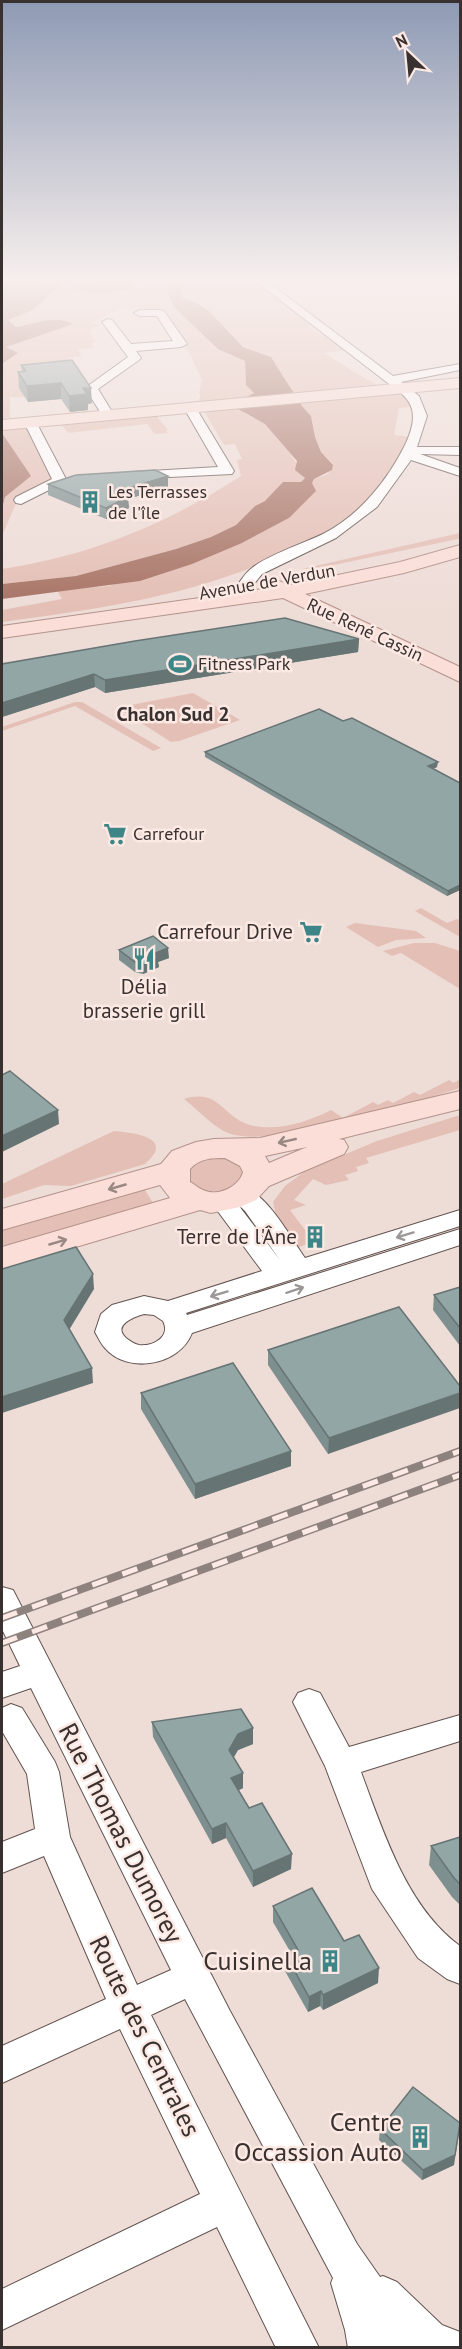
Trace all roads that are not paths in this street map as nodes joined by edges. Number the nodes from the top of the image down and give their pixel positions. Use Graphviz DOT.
graph roads {
  1 [pos="92,390"];
  2 [pos="379,390"];
  3 [pos="404,390"];
  4 [pos="190,408"];
  5 [pos="108,415"];
  6 [pos="30,422"];
  7 [pos="2,425"];
  8 [pos="460,451"];
  9 [pos="408,454"];
  10 [pos="460,472"];
  11 [pos="120,477"];
  12 [pos="21,500"];
  13 [pos="460,543"];
  14 [pos="460,551"];
  15 [pos="350,579"];
  16 [pos="272,585"];
  17 [pos="346,612"];
  18 [pos="2,632"];
  19 [pos="415,653"];
  20 [pos="460,666"];
  21 [pos="460,675"];
  22 [pos="460,1100"];
  23 [pos="426,1110"];
  24 [pos="232,1149"];
  25 [pos="173,1172"];
  26 [pos="231,1194"];
  27 [pos="460,1218"];
  28 [pos="2,1220"];
  29 [pos="460,1238"];
  30 [pos="2,1258"];
  31 [pos="288,1272"];
  32 [pos="2,1599"];
  33 [pos="39,1672"];
  34 [pos="6,1702"];
  35 [pos="309,1702"];
  36 [pos="460,1728"];
  37 [pos="341,1764"];
  38 [pos="53,1837"];
  39 [pos="2,1858"];
  40 [pos="460,1967"];
  41 [pos="194,1977"];
  42 [pos="128,2007"];
  43 [pos="2,2065"];
  44 [pos="226,2202"];
  45 [pos="343,2258"];
  46 [pos="2,2310"];
  47 [pos="298,2348"];
  48 [pos="369,2348"];
  49 [pos="405,2348"];
  50 [pos="448,2348"];
  1 -- 5 [label="street"];
  2 -- 4 [label="main road"];
  3 -- 9 [label="street"];
  4 -- 5 [label="main road"];
  4 -- 11 [label="street"];
  5 -- 6 [label="main road"];
  6 -- 7 [label="main road"];
  6 -- 12 [label="street"];
  8 -- 9 [label="street"];
  9 -- 10 [label="street"];
  9 -- 16 [label="street"];
  13 -- 16 [label="main road, Avenue de Verdun"];
  14 -- 15 [label="main road, Avenue de Verdun"];
  15 -- 16 [label="main road, Avenue de Verdun"];
  15 -- 17 [label="main road"];
  16 -- 17 [label="main road, Rue René Cassin"];
  16 -- 18 [label="main road, Avenue de Verdun"];
  16 -- 19 [label="main road, Rue René Cassin"];
  17 -- 20 [label="main road, Rue René Cassin"];
  19 -- 20 [label="main road"];
  19 -- 21 [label="main road, Rue René Cassin"];
  22 -- 23 [label="main road"];
  23 -- 24 [label="main road, one-way"];
  23 -- 26 [label="main road"];
  24 -- 25 [label="main road"];
  24 -- 26 [label="main road"];
  25 -- 26 [label="main road"];
  25 -- 28 [label="main road, one-way"];
  30 -- 26 [label="main road, one-way"];
  26 -- 31 [label="street"];
  27 -- 31 [label="street, one-way"];
  31 -- 29 [label="street, one-way"];
  32 -- 33 [label="street, Rue Thomas Dumorey"];
  33 -- 34 [label="street"];
  33 -- 41 [label="street, Rue Thomas Dumorey"];
  34 -- 38 [label="street, Route des Centrales"];
  35 -- 37 [label="street"];
  36 -- 37 [label="street"];
  37 -- 40 [label="street"];
  38 -- 39 [label="street"];
  38 -- 42 [label="street, Route des Centrales"];
  41 -- 42 [label="street"];
  41 -- 45 [label="street, Rue Thomas Dumorey"];
  42 -- 43 [label="street"];
  42 -- 44 [label="street, Route des Centrales"];
  44 -- 46 [label="street"];
  44 -- 47 [label="street, Route des Centrales"];
  45 -- 48 [label="street, Rue Thomas Dumorey"];
  45 -- 49 [label="street, Rue Thomas Dumorey"];
  45 -- 50 [label="street"];
}
